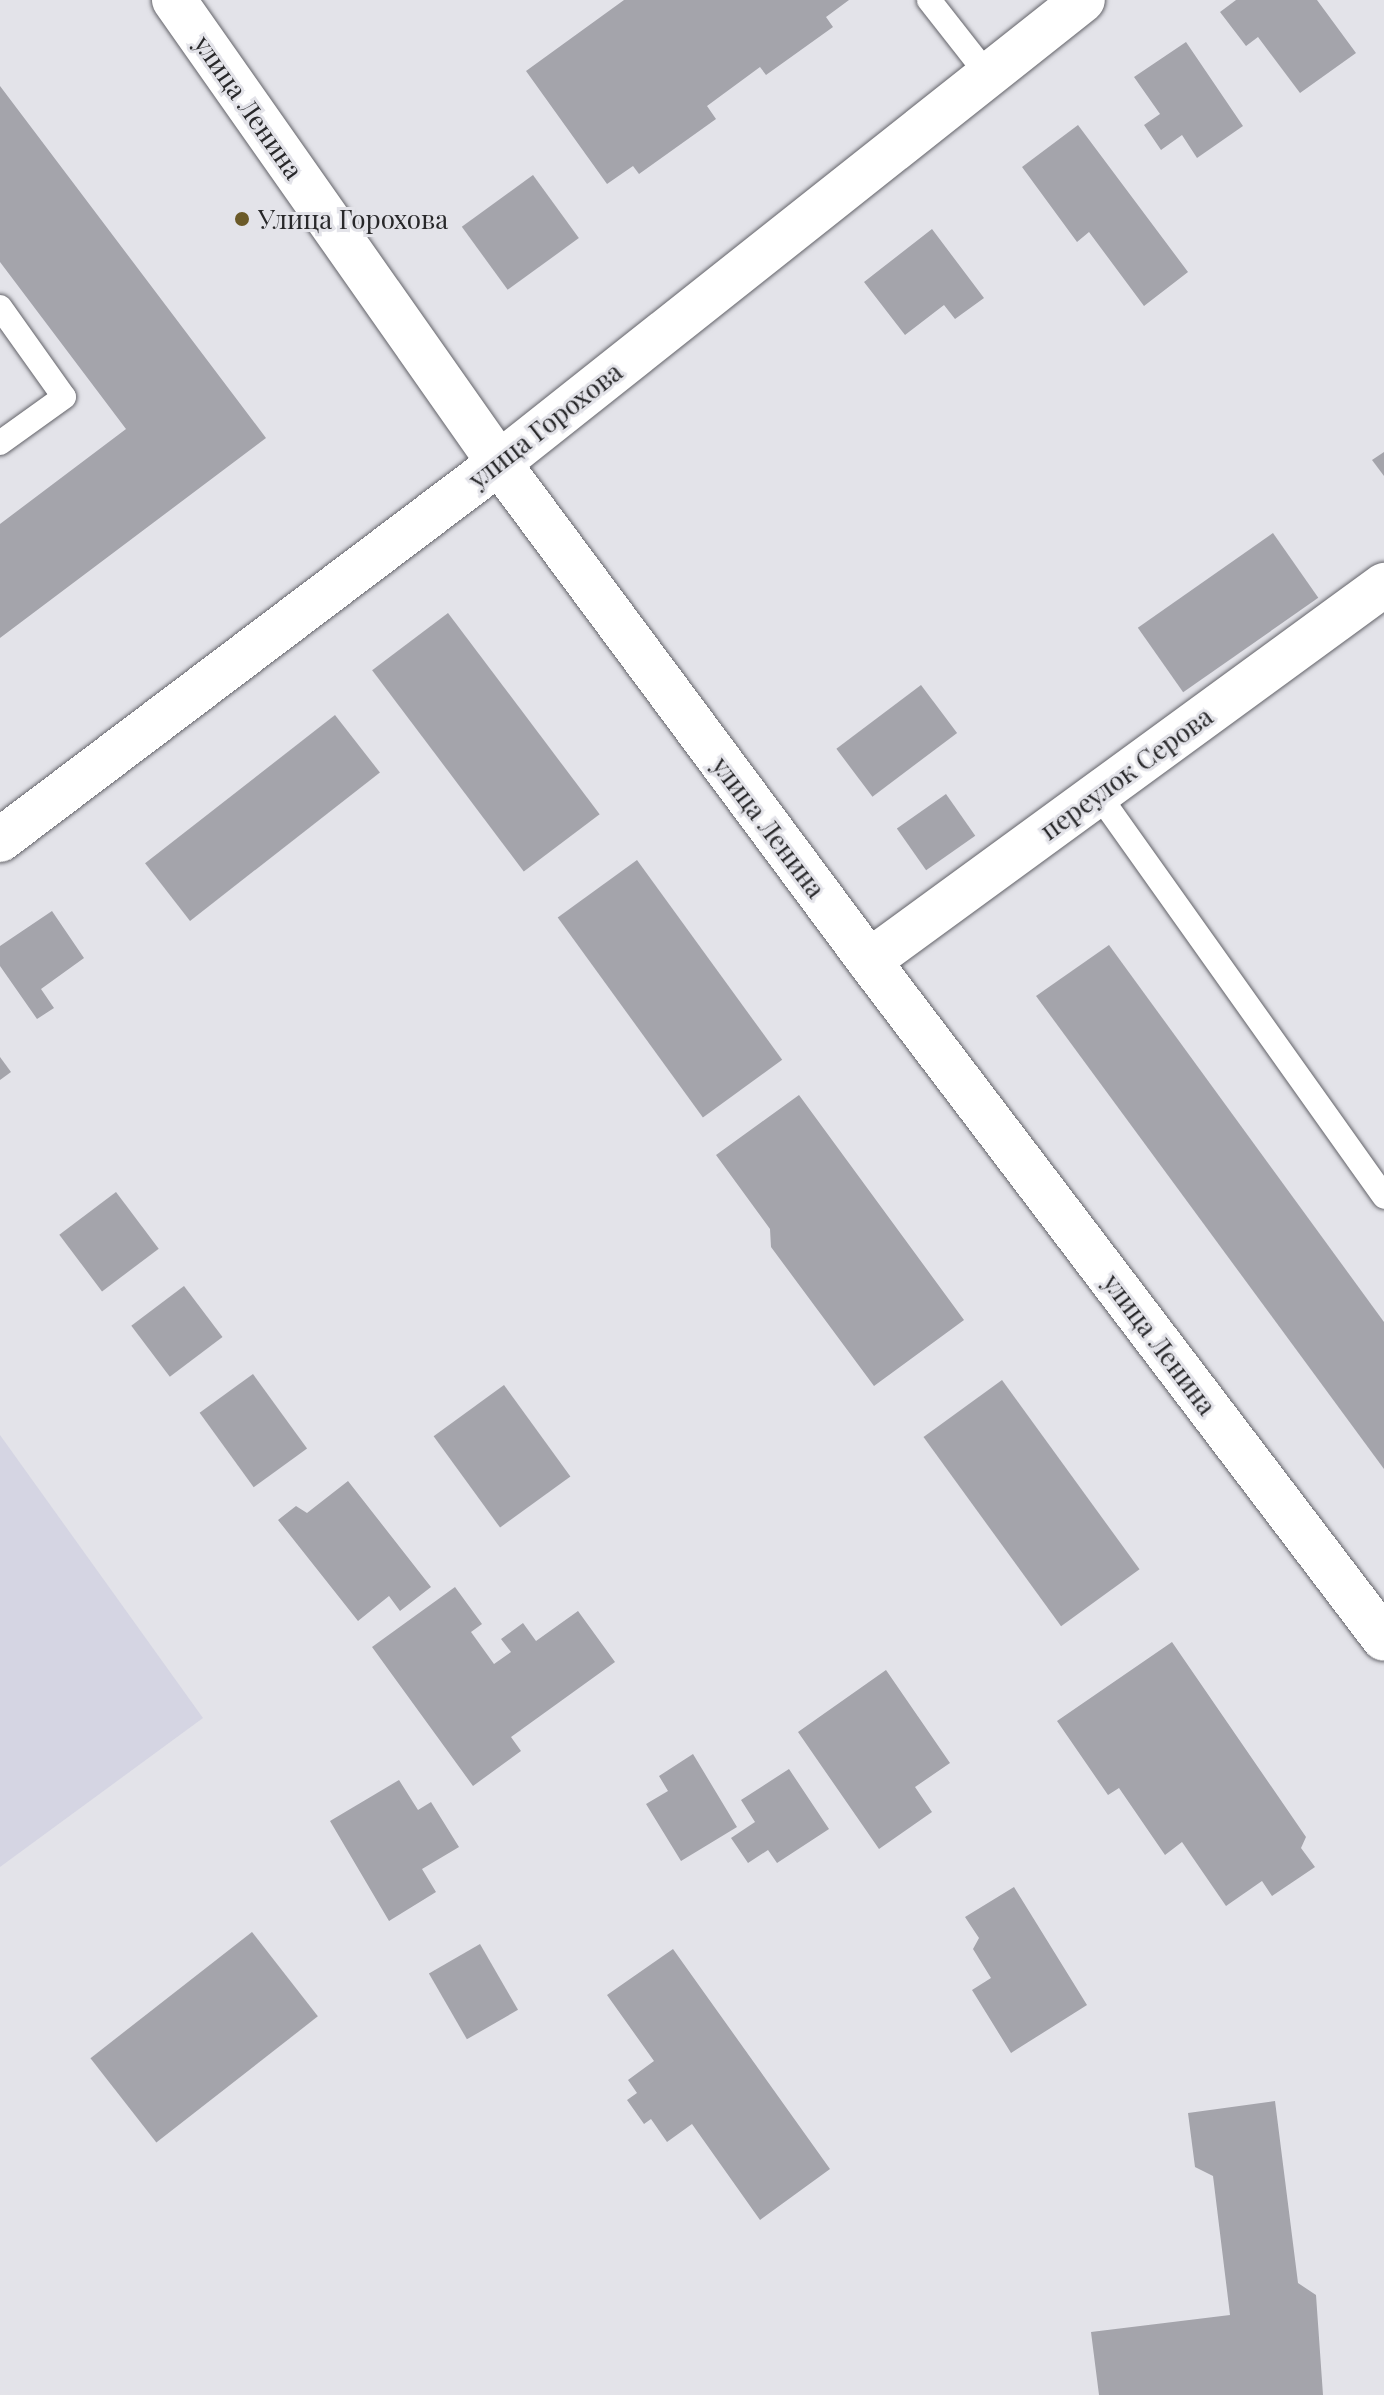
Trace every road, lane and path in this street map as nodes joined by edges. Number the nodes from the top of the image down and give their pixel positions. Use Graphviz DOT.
graph roads {
  1 [pos="174,0"];
  2 [pos="929,0"];
  3 [pos="1083,0"];
  4 [pos="987,74"];
  5 [pos="0,307"];
  6 [pos="0,443"];
  7 [pos="499,463"];
  8 [pos="1384,585"];
  9 [pos="1098,794"];
  10 [pos="5,826"];
  11 [pos="869,961"];
  12 [pos="1384,1197"];
  13 [pos="1384,1639"];
  1 -- 7 [label="street, улица Ленина"];
  2 -- 4 [label="lane"];
  3 -- 4 [label="street, улица Горохова"];
  4 -- 7 [label="street, улица Горохова"];
  5 -- 6 [label="lane"];
  7 -- 10 [label="street, улица Горохова"];
  7 -- 11 [label="street, улица Ленина"];
  8 -- 9 [label="street, переулок Серова"];
  9 -- 11 [label="street, переулок Серова"];
  9 -- 12 [label="lane"];
  11 -- 13 [label="street, улица Ленина"];
}
